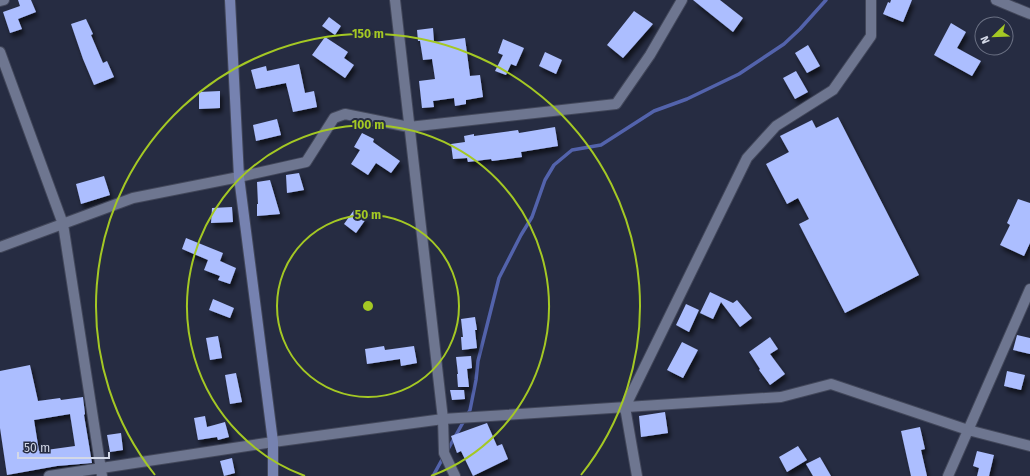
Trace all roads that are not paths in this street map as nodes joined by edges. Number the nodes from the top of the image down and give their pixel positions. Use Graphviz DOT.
graph roads {
  1 [pos="4,0"];
  2 [pos="230,0"];
  3 [pos="395,0"];
  4 [pos="682,0"];
  5 [pos="871,0"];
  6 [pos="996,0"];
  7 [pos="0,1"];
  8 [pos="1030,14"];
  9 [pos="0,52"];
  10 [pos="409,127"];
  11 [pos="240,177"];
  12 [pos="63,224"];
  13 [pos="0,247"];
  14 [pos="1030,289"];
  15 [pos="625,407"];
  16 [pos="443,419"];
  17 [pos="968,430"];
  18 [pos="273,442"];
  19 [pos="1030,446"];
  20 [pos="101,472"];
  21 [pos="49,476"];
  22 [pos="273,476"];
  23 [pos="455,476"];
  24 [pos="637,476"];
  25 [pos="948,476"];
  1 -- 7 [label="street"];
  2 -- 11 [label="street"];
  3 -- 10 [label="street"];
  4 -- 10 [label="street"];
  5 -- 15 [label="street"];
  6 -- 8 [label="street"];
  9 -- 12 [label="street"];
  10 -- 11 [label="street"];
  10 -- 16 [label="street"];
  11 -- 12 [label="street"];
  11 -- 18 [label="street"];
  12 -- 13 [label="street"];
  12 -- 20 [label="street"];
  14 -- 17 [label="street"];
  15 -- 16 [label="street"];
  15 -- 17 [label="street"];
  15 -- 24 [label="street"];
  16 -- 18 [label="street"];
  16 -- 23 [label="street"];
  17 -- 19 [label="street"];
  17 -- 25 [label="street"];
  18 -- 20 [label="street"];
  18 -- 22 [label="street"];
  20 -- 21 [label="street"];
}
